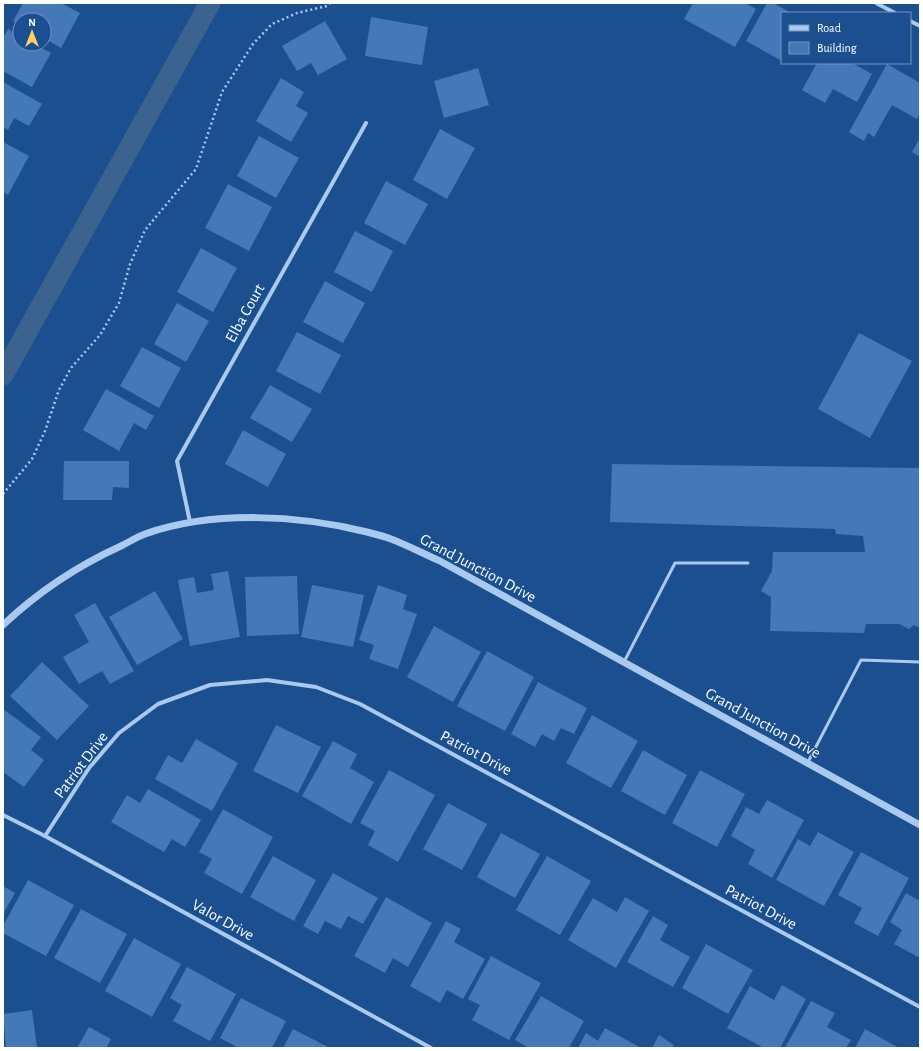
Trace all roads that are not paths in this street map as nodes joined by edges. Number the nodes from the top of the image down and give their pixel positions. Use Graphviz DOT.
graph roads {
  1 [pos="876,3"];
  2 [pos="893,12"];
  3 [pos="911,22"];
  4 [pos="920,26"];
  5 [pos="366,123"];
  6 [pos="190,522"];
  7 [pos="748,563"];
  8 [pos="3,625"];
  9 [pos="624,662"];
  10 [pos="920,662"];
  11 [pos="807,763"];
  12 [pos="3,815"];
  13 [pos="920,825"];
  14 [pos="45,836"];
  15 [pos="920,1007"];
  16 [pos="431,1048"];
  1 -- 2 [label="street"];
  3 -- 4 [label="street"];
  5 -- 6 [label="street, Elba Court"];
  6 -- 8 [label="street, Grand Junction Drive"];
  6 -- 9 [label="street, Grand Junction Drive"];
  7 -- 9 [label="lane"];
  9 -- 11 [label="street, Grand Junction Drive"];
  10 -- 11 [label="lane"];
  11 -- 13 [label="street, Grand Junction Drive"];
  12 -- 14 [label="street, Valor Drive"];
  14 -- 15 [label="street, Patriot Drive"];
  14 -- 16 [label="street, Valor Drive"];
}
